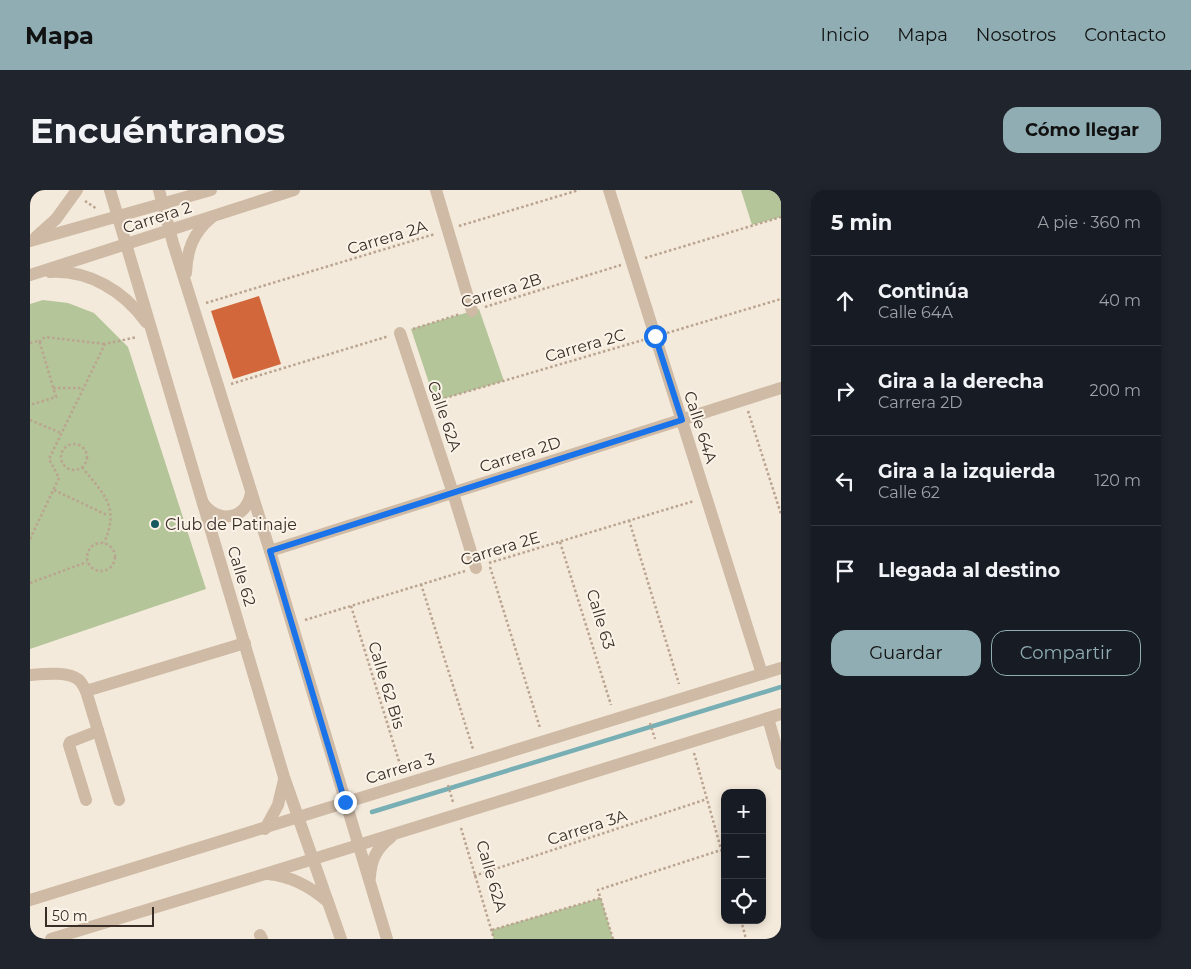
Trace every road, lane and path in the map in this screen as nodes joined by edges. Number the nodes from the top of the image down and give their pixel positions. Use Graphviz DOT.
graph roads {
  1 [pos="77,190"];
  2 [pos="110,190"];
  3 [pos="159,190"];
  4 [pos="210,190"];
  5 [pos="294,190"];
  6 [pos="436,190"];
  7 [pos="579,190"];
  8 [pos="609,190"];
  9 [pos="163,204"];
  10 [pos="215,214"];
  11 [pos="118,216"];
  12 [pos="781,217"];
  13 [pos="170,230"];
  14 [pos="448,230"];
  15 [pos="31,240"];
  16 [pos="126,244"];
  17 [pos="631,262"];
  18 [pos="34,274"];
  19 [pos="187,283"];
  20 [pos="781,299"];
  21 [pos="202,305"];
  22 [pos="472,311"];
  23 [pos="150,328"];
  24 [pos="400,333"];
  25 [pos="655,336"];
  26 [pos="137,337"];
  27 [pos="39,342"];
  28 [pos="30,343"];
  29 [pos="105,344"];
  30 [pos="227,385"];
  31 [pos="53,388"];
  32 [pos="84,388"];
  33 [pos="781,388"];
  34 [pos="744,400"];
  35 [pos="424,404"];
  36 [pos="30,405"];
  37 [pos="30,420"];
  38 [pos="682,420"];
  39 [pos="62,434"];
  40 [pos="82,467"];
  41 [pos="54,490"];
  42 [pos="251,492"];
  43 [pos="453,493"];
  44 [pos="706,497"];
  45 [pos="203,503"];
  46 [pos="781,514"];
  47 [pos="107,515"];
  48 [pos="630,520"];
  49 [pos="30,538"];
  50 [pos="560,542"];
  51 [pos="104,543"];
  52 [pos="270,551"];
  53 [pos="87,562"];
  54 [pos="489,564"];
  55 [pos="476,568"];
  56 [pos="30,583"];
  57 [pos="421,584"];
  58 [pos="351,606"];
  59 [pos="301,621"];
  60 [pos="244,643"];
  61 [pos="781,668"];
  62 [pos="762,674"];
  63 [pos="30,676"];
  64 [pos="679,684"];
  65 [pos="86,691"];
  66 [pos="611,705"];
  67 [pos="781,714"];
  68 [pos="648,718"];
  69 [pos="768,718"];
  70 [pos="540,728"];
  71 [pos="98,730"];
  72 [pos="656,741"];
  73 [pos="691,742"];
  74 [pos="473,749"];
  75 [pos="781,764"];
  76 [pos="402,771"];
  77 [pos="284,777"];
  78 [pos="446,779"];
  79 [pos="707,799"];
  80 [pos="86,800"];
  81 [pos="119,800"];
  82 [pos="345,802"];
  83 [pos="454,803"];
  84 [pos="299,818"];
  85 [pos="460,823"];
  86 [pos="265,828"];
  87 [pos="404,831"];
  88 [pos="358,845"];
  89 [pos="721,850"];
  90 [pos="312,858"];
  91 [pos="265,874"];
  92 [pos="474,876"];
  93 [pos="373,892"];
  94 [pos="600,898"];
  95 [pos="30,899"];
  96 [pos="330,904"];
  97 [pos="742,924"];
  98 [pos="491,930"];
  99 [pos="51,939"];
  100 [pos="341,939"];
  101 [pos="388,939"];
  102 [pos="494,939"];
  103 [pos="613,939"];
  104 [pos="746,939"];
  1 -- 15 [label="street"];
  2 -- 11 [label="street, Calle 62"];
  3 -- 9 [label="street, Calle 62"];
  4 -- 9 [label="street, Carrera 2"];
  5 -- 10 [label="street, Carrera 2"];
  6 -- 14 [label="street"];
  7 -- 14 [label="path, Carrera 2A"];
  8 -- 17 [label="street, Calle 64A"];
  9 -- 11 [label="street, Carrera 2"];
  9 -- 13 [label="street, Calle 62"];
  10 -- 13 [label="street, Carrera 2"];
  10 -- 19 [label="street"];
  11 -- 15 [label="street, Carrera 2"];
  11 -- 16 [label="street, Calle 62"];
  12 -- 17 [label="path, Carrera 2B"];
  13 -- 16 [label="street, Carrera 2"];
  13 -- 19 [label="street, Calle 62"];
  14 -- 21 [label="path, Carrera 2A"];
  14 -- 22 [label="street"];
  16 -- 18 [label="street, Carrera 2"];
  16 -- 23 [label="street, Calle 62"];
  17 -- 22 [label="path, Carrera 2B"];
  17 -- 25 [label="street, Calle 64A"];
  18 -- 23 [label="street"];
  19 -- 42 [label="street, Calle 62"];
  20 -- 25 [label="path, Carrera 2C"];
  22 -- 24 [label="path, Carrera 2B"];
  23 -- 45 [label="street, Calle 62"];
  24 -- 30 [label="path, Carrera 2B"];
  24 -- 35 [label="street, Calle 62A"];
  25 -- 35 [label="path, Carrera 2C"];
  25 -- 38 [label="street, Calle 64A"];
  26 -- 29 [label="path"];
  27 -- 28 [label="path"];
  27 -- 29 [label="path"];
  27 -- 31 [label="path"];
  29 -- 32 [label="path"];
  31 -- 32 [label="path"];
  31 -- 36 [label="path"];
  32 -- 39 [label="path"];
  33 -- 34 [label="street, Carrera 2D"];
  34 -- 38 [label="street, Carrera 2D"];
  34 -- 46 [label="path"];
  35 -- 43 [label="street, Calle 62A"];
  37 -- 39 [label="path"];
  38 -- 43 [label="street, Carrera 2D"];
  38 -- 44 [label="street, Calle 64A"];
  39 -- 41 [label="path"];
  40 -- 40 [label="path"];
  40 -- 51 [label="path"];
  41 -- 47 [label="path"];
  41 -- 49 [label="path"];
  42 -- 45 [label="street"];
  42 -- 52 [label="street, Calle 62"];
  43 -- 52 [label="street, Carrera 2D"];
  43 -- 55 [label="street, Calle 62A"];
  44 -- 48 [label="path, Carrera 2E"];
  44 -- 62 [label="street, Calle 64A"];
  45 -- 60 [label="street, Calle 62"];
  48 -- 50 [label="path, Carrera 2E"];
  48 -- 64 [label="path"];
  50 -- 54 [label="path, Carrera 2E"];
  50 -- 66 [label="path, Calle 63"];
  51 -- 53 [label="path"];
  51 -- 53 [label="path"];
  52 -- 82 [label="street, Calle 62"];
  53 -- 56 [label="path"];
  54 -- 55 [label="path, Carrera 2E"];
  54 -- 70 [label="path"];
  55 -- 57 [label="path, Carrera 2E"];
  57 -- 58 [label="path, Carrera 2E"];
  57 -- 74 [label="path"];
  58 -- 59 [label="path, Carrera 2E"];
  58 -- 76 [label="path, Calle 62 Bis"];
  60 -- 65 [label="street"];
  60 -- 77 [label="street, Calle 62"];
  61 -- 62 [label="street, Carrera 3"];
  62 -- 82 [label="street, Carrera 3"];
  63 -- 65 [label="street"];
  65 -- 71 [label="street"];
  67 -- 69 [label="street"];
  68 -- 72 [label="path"];
  69 -- 73 [label="street"];
  69 -- 75 [label="street"];
  71 -- 80 [label="street"];
  71 -- 81 [label="street"];
  73 -- 79 [label="path"];
  73 -- 87 [label="street"];
  77 -- 84 [label="street, Calle 62"];
  77 -- 86 [label="street"];
  78 -- 83 [label="path"];
  79 -- 89 [label="path"];
  79 -- 92 [label="path, Carrera 3A"];
  82 -- 84 [label="street, Carrera 3"];
  82 -- 88 [label="street, Calle 62"];
  84 -- 86 [label="street, Carrera 3"];
  84 -- 90 [label="street, Calle 62"];
  85 -- 92 [label="path, Calle 62A"];
  86 -- 95 [label="street, Carrera 3"];
  87 -- 88 [label="street"];
  87 -- 93 [label="street"];
  88 -- 90 [label="street"];
  88 -- 93 [label="street, Calle 62"];
  89 -- 94 [label="path"];
  90 -- 91 [label="street"];
  90 -- 96 [label="street, Calle 62"];
  91 -- 96 [label="street"];
  91 -- 99 [label="street"];
  92 -- 98 [label="path, Calle 62A"];
  93 -- 101 [label="street, Calle 62"];
  94 -- 98 [label="path"];
  94 -- 103 [label="path"];
  96 -- 100 [label="street, Calle 62"];
  97 -- 104 [label="path"];
  98 -- 102 [label="path, Calle 62A"];
}
